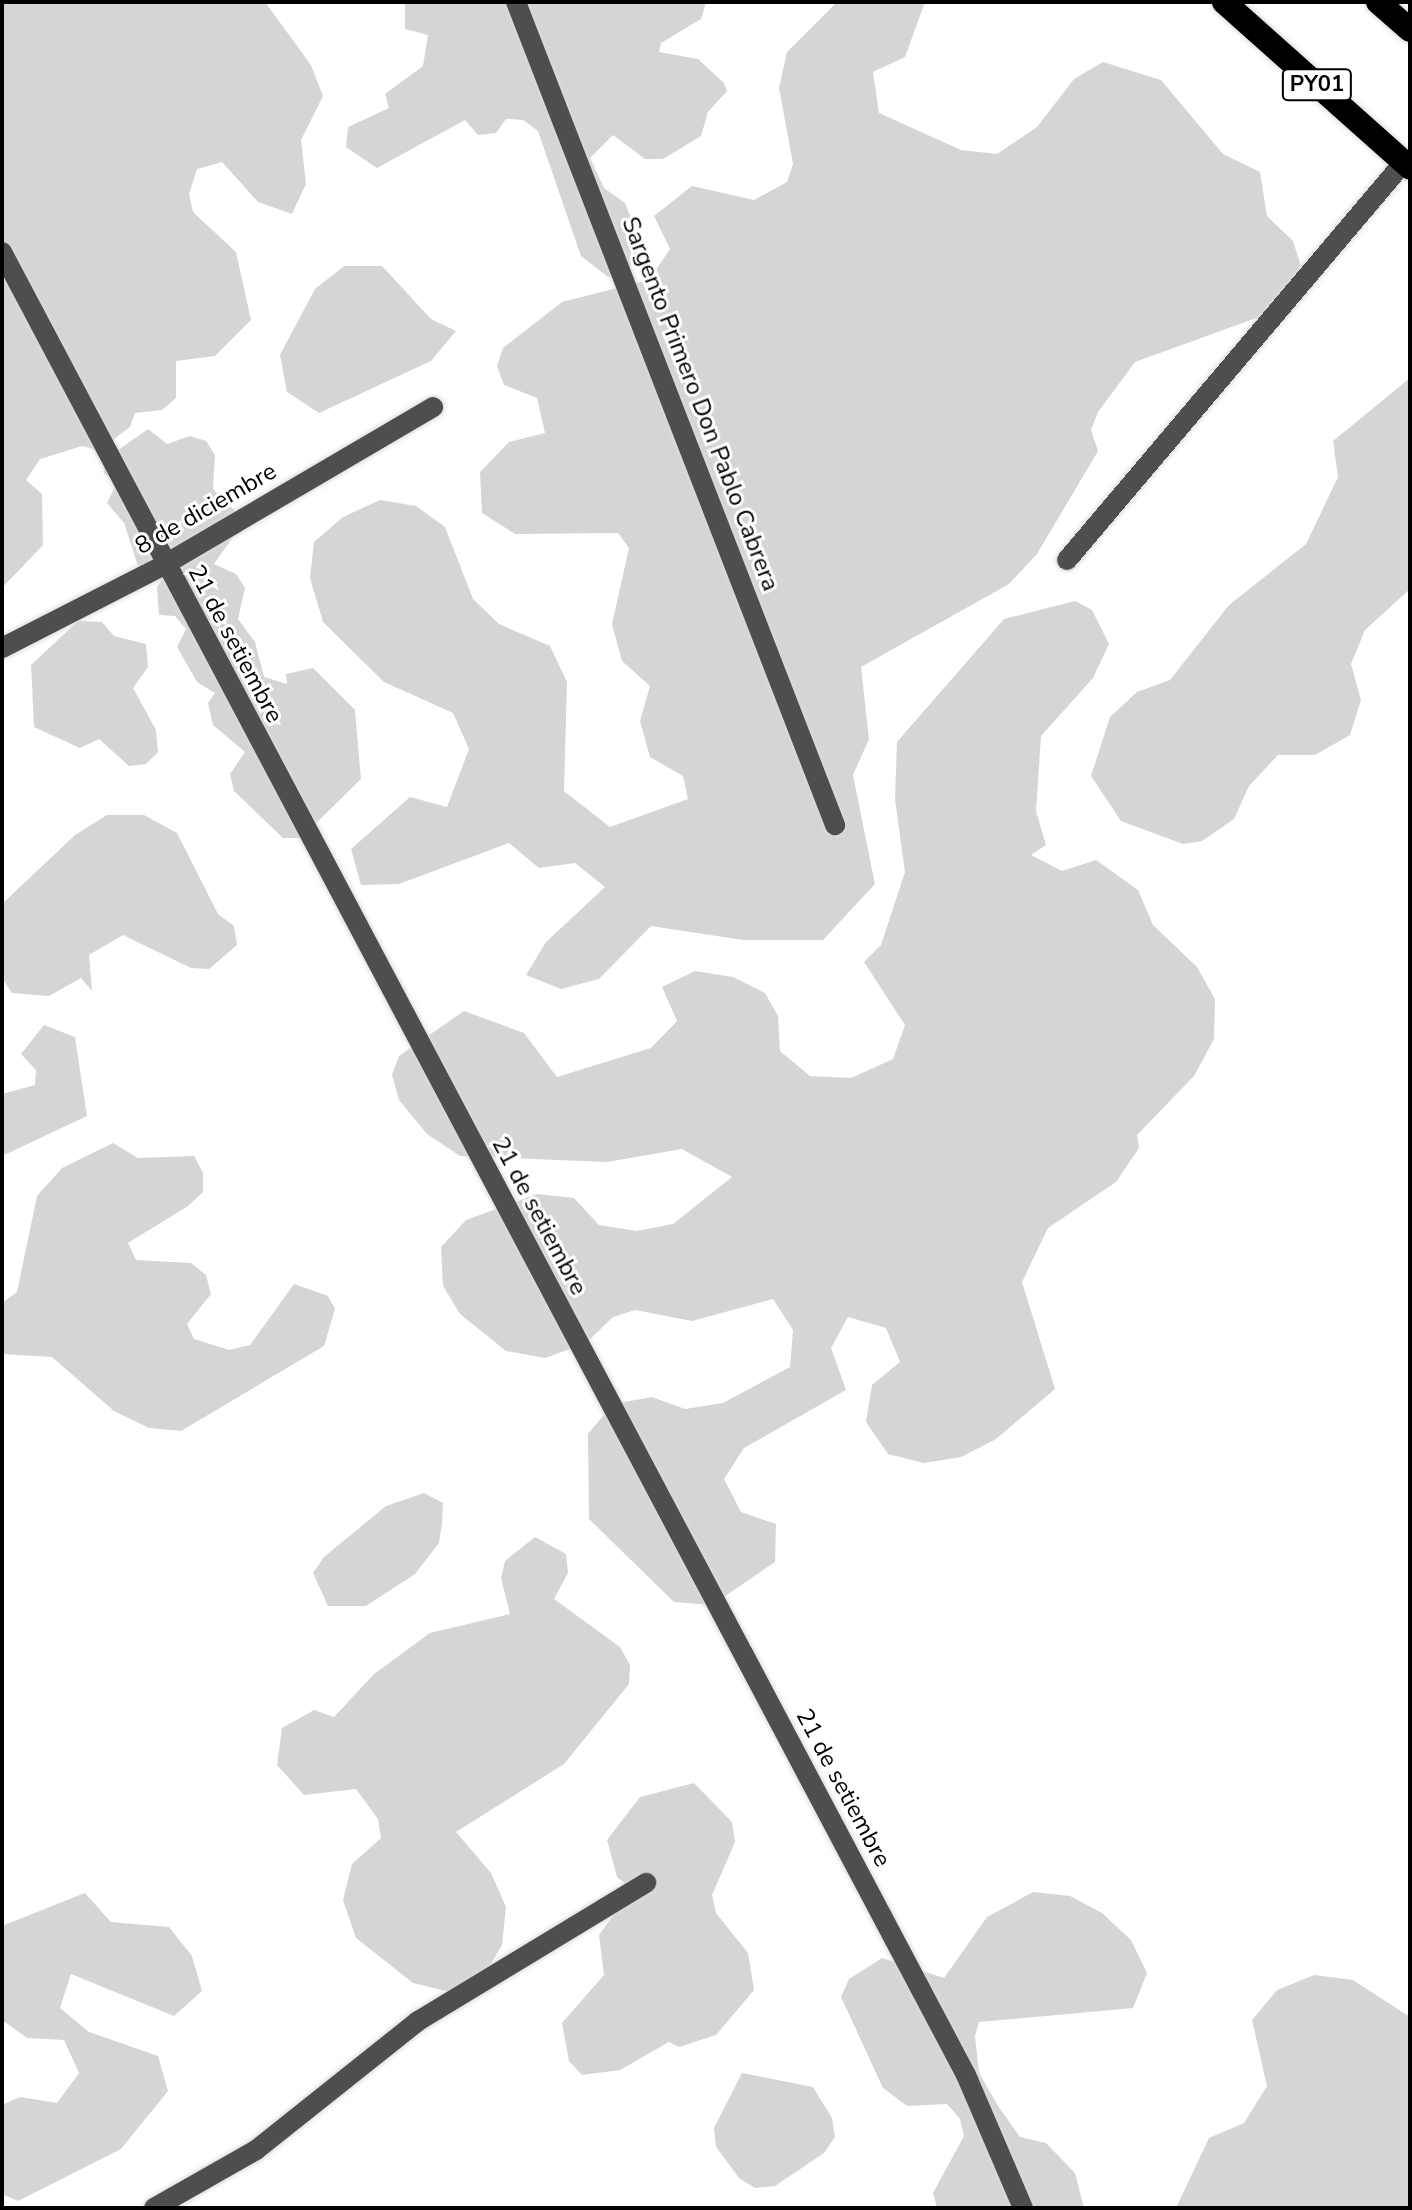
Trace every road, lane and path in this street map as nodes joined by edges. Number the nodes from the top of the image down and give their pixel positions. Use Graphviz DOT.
graph roads {
  1 [pos="516,2"];
  2 [pos="1224,2"];
  3 [pos="1378,2"];
  4 [pos="1410,30"];
  5 [pos="1407,165"];
  6 [pos="2,252"];
  7 [pos="433,407"];
  8 [pos="1067,560"];
  9 [pos="164,565"];
  10 [pos="2,648"];
  11 [pos="835,825"];
  12 [pos="646,1883"];
  13 [pos="154,2208"];
  14 [pos="1023,2208"];
  1 -- 11 [label="street, Sargento Primero Don Pablo Cabrera"];
  2 -- 5 [label="highway, PY01"];
  3 -- 4 [label="highway"];
  5 -- 8 [label="street"];
  6 -- 9 [label="street, 21 de setiembre"];
  7 -- 9 [label="street, 8 de diciembre"];
  9 -- 10 [label="street, 8 de diciembre"];
  9 -- 14 [label="street, 21 de setiembre"];
  12 -- 13 [label="street"];
}
